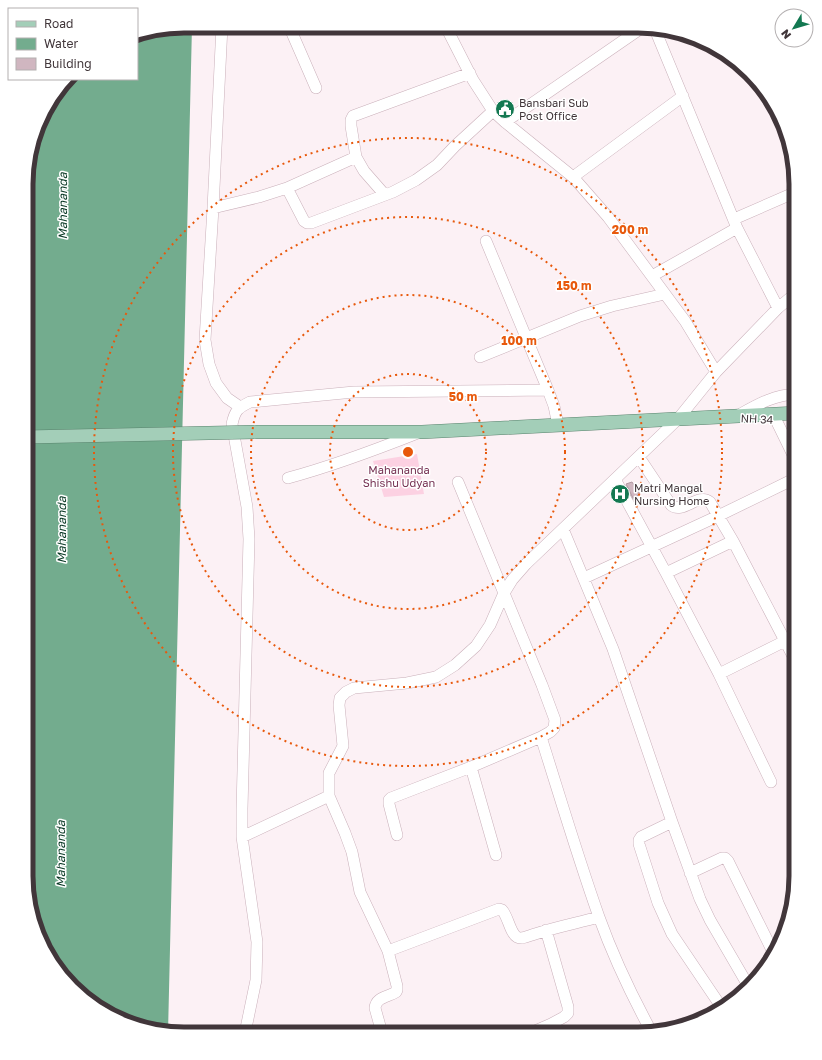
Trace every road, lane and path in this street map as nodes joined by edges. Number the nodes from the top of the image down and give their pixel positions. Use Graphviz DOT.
graph roads {
  1 [pos="222,33"];
  2 [pos="292,33"];
  3 [pos="449,33"];
  4 [pos="634,33"];
  5 [pos="657,34"];
  6 [pos="470,73"];
  7 [pos="316,88"];
  8 [pos="683,96"];
  9 [pos="494,111"];
  10 [pos="505,122"];
  11 [pos="356,157"];
  12 [pos="573,177"];
  13 [pos="287,188"];
  14 [pos="385,195"];
  15 [pos="789,196"];
  16 [pos="213,208"];
  17 [pos="735,224"];
  18 [pos="486,242"];
  19 [pos="652,276"];
  20 [pos="665,294"];
  21 [pos="789,299"];
  22 [pos="778,308"];
  23 [pos="526,339"];
  24 [pos="480,357"];
  25 [pos="716,372"];
  26 [pos="548,390"];
  27 [pos="789,394"];
  28 [pos="240,407"];
  29 [pos="789,413"];
  30 [pos="737,416"];
  31 [pos="718,417"];
  32 [pos="678,419"];
  33 [pos="776,420"];
  34 [pos="789,421"];
  35 [pos="558,425"];
  36 [pos="422,432"];
  37 [pos="33,437"];
  38 [pos="789,447"];
  39 [pos="639,457"];
  40 [pos="288,478"];
  41 [pos="615,479"];
  42 [pos="789,481"];
  43 [pos="458,482"];
  44 [pos="718,516"];
  45 [pos="563,529"];
  46 [pos="733,542"];
  47 [pos="652,547"];
  48 [pos="666,573"];
  49 [pos="584,578"];
  50 [pos="504,593"];
  51 [pos="785,641"];
  52 [pos="789,649"];
  53 [pos="719,674"];
  54 [pos="541,736"];
  55 [pos="471,768"];
  56 [pos="771,782"];
  57 [pos="329,796"];
  58 [pos="672,822"];
  59 [pos="397,835"];
  60 [pos="242,837"];
  61 [pos="496,855"];
  62 [pos="690,873"];
  63 [pos="599,917"];
  64 [pos="546,930"];
  65 [pos="771,947"];
  66 [pos="388,951"];
  67 [pos="746,982"];
  68 [pos="719,1004"];
  69 [pos="551,1024"];
  70 [pos="247,1027"];
  71 [pos="380,1027"];
  72 [pos="544,1027"];
  73 [pos="552,1027"];
  74 [pos="649,1027"];
  1 -- 16 [label="street"];
  2 -- 7 [label="street"];
  3 -- 6 [label="street"];
  4 -- 10 [label="street"];
  5 -- 8 [label="street"];
  6 -- 9 [label="street"];
  6 -- 11 [label="street"];
  8 -- 12 [label="street"];
  8 -- 17 [label="street"];
  9 -- 10 [label="street"];
  9 -- 14 [label="street"];
  10 -- 12 [label="street"];
  11 -- 13 [label="street"];
  11 -- 14 [label="street"];
  12 -- 19 [label="street"];
  13 -- 14 [label="street"];
  13 -- 16 [label="street"];
  15 -- 17 [label="street"];
  16 -- 28 [label="street"];
  17 -- 19 [label="street"];
  17 -- 22 [label="street"];
  18 -- 23 [label="street"];
  19 -- 20 [label="street"];
  20 -- 23 [label="street"];
  20 -- 25 [label="street"];
  21 -- 22 [label="street"];
  22 -- 25 [label="street"];
  23 -- 24 [label="street"];
  23 -- 26 [label="street"];
  25 -- 32 [label="street"];
  26 -- 28 [label="street"];
  26 -- 35 [label="street"];
  27 -- 30 [label="street"];
  28 -- 60 [label="street"];
  29 -- 30 [label="main road"];
  30 -- 31 [label="main road"];
  31 -- 32 [label="main road"];
  31 -- 33 [label="main road, NH 34"];
  32 -- 35 [label="main road"];
  32 -- 39 [label="street"];
  33 -- 34 [label="main road, NH 34"];
  33 -- 38 [label="street"];
  35 -- 36 [label="main road"];
  36 -- 37 [label="main road, bridge"];
  36 -- 40 [label="street"];
  39 -- 41 [label="street"];
  39 -- 44 [label="street"];
  41 -- 45 [label="street"];
  41 -- 47 [label="street"];
  42 -- 44 [label="street"];
  43 -- 50 [label="street"];
  44 -- 46 [label="street"];
  44 -- 47 [label="street"];
  45 -- 49 [label="street"];
  45 -- 50 [label="street"];
  46 -- 48 [label="street"];
  46 -- 51 [label="street"];
  47 -- 48 [label="street"];
  47 -- 49 [label="street"];
  48 -- 53 [label="street"];
  49 -- 58 [label="street"];
  50 -- 54 [label="street"];
  50 -- 57 [label="street"];
  51 -- 52 [label="street"];
  51 -- 53 [label="street"];
  53 -- 56 [label="street"];
  54 -- 55 [label="street"];
  54 -- 63 [label="street"];
  55 -- 59 [label="street"];
  55 -- 61 [label="street"];
  57 -- 60 [label="street"];
  57 -- 66 [label="street"];
  58 -- 62 [label="street"];
  58 -- 68 [label="street"];
  60 -- 70 [label="street"];
  62 -- 65 [label="street"];
  62 -- 67 [label="street"];
  63 -- 64 [label="street"];
  63 -- 74 [label="street"];
  64 -- 66 [label="street"];
  64 -- 69 [label="street"];
  66 -- 71 [label="street"];
  69 -- 72 [label="street"];
  69 -- 73 [label="street"];
}
